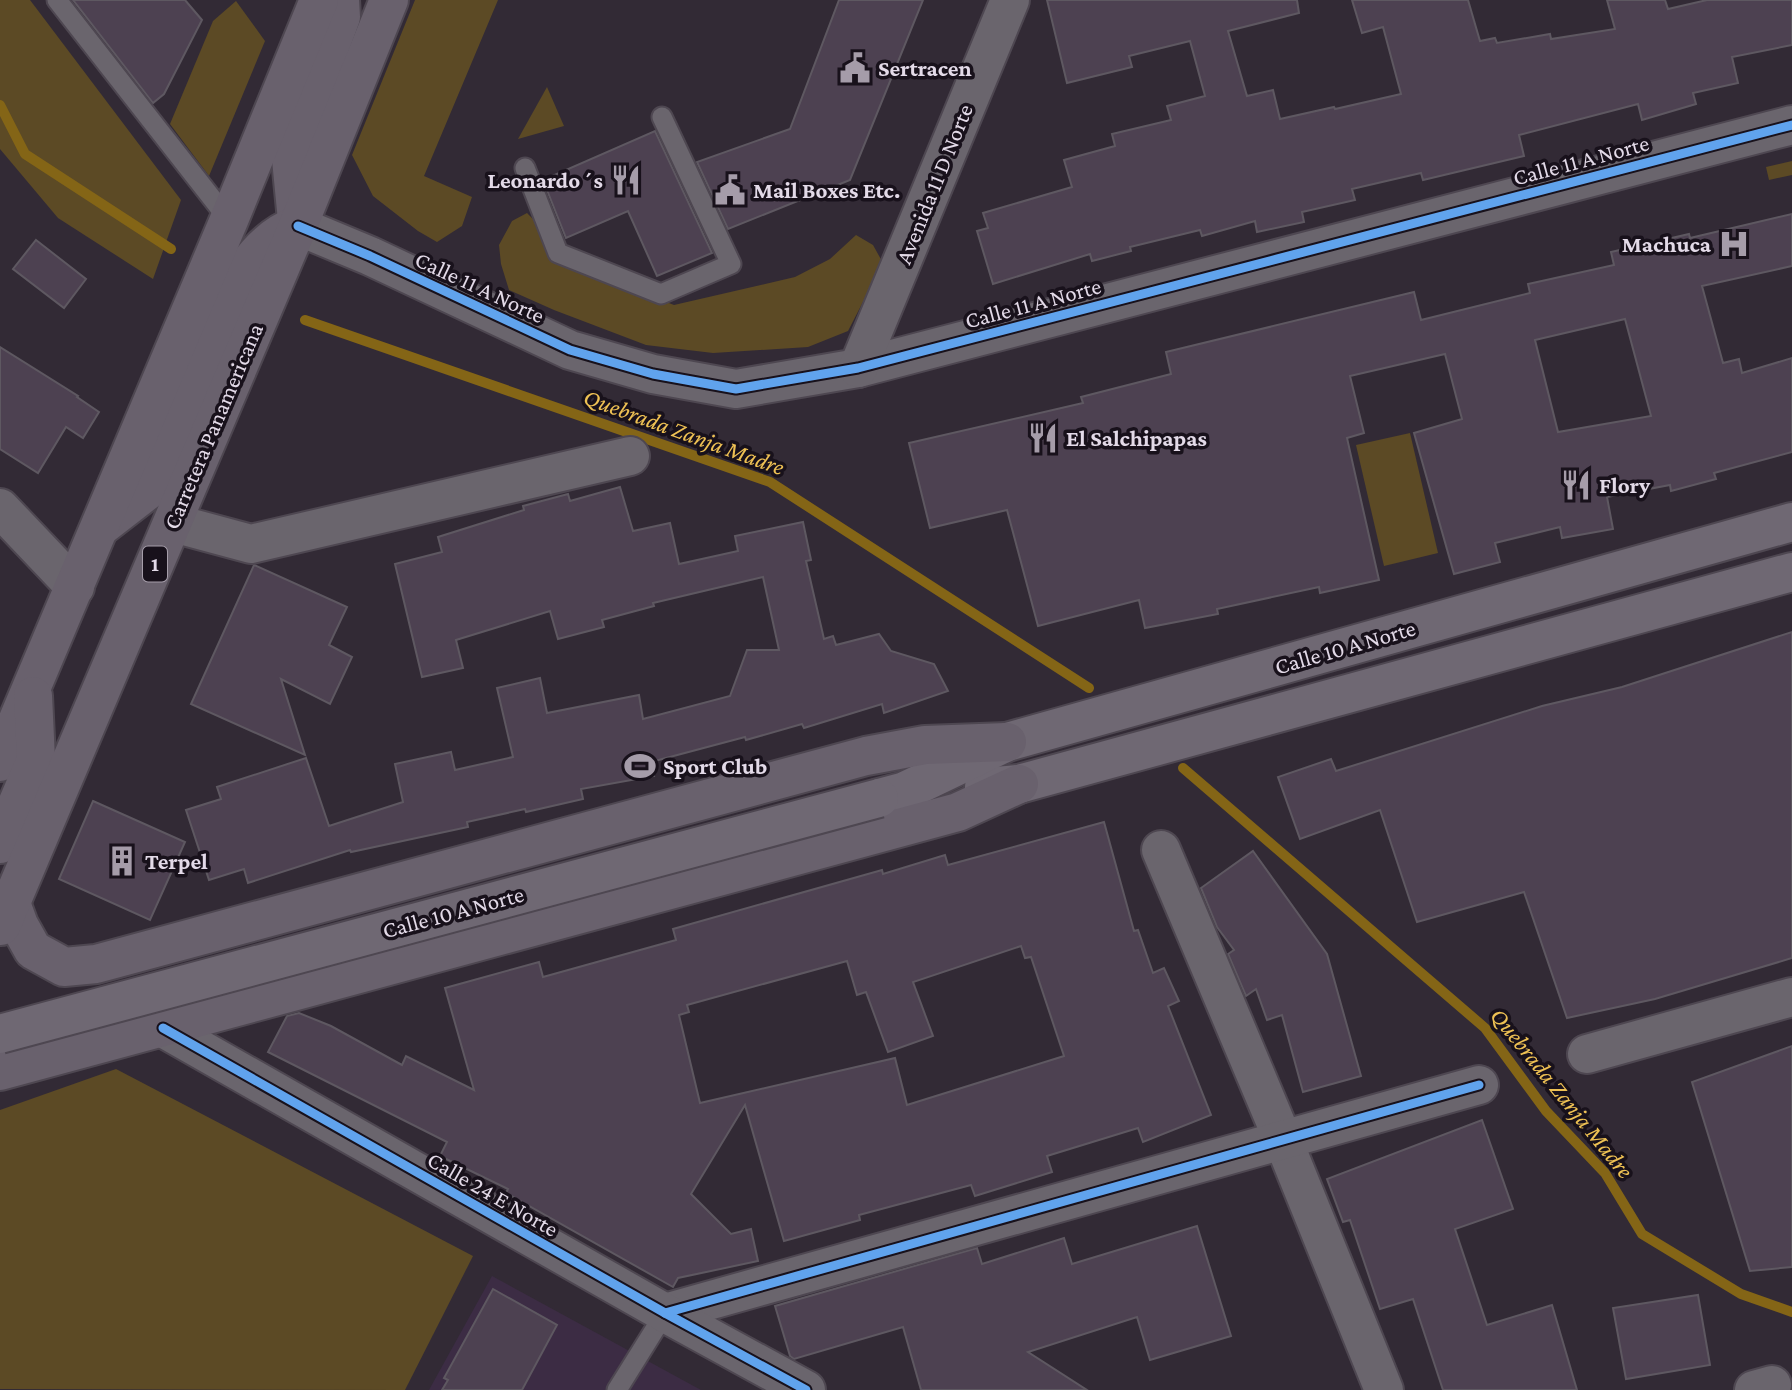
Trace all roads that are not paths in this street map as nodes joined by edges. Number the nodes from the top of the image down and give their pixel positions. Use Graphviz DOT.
graph roads {
  1 [pos="57,0"];
  2 [pos="319,0"];
  3 [pos="340,0"];
  4 [pos="389,0"];
  5 [pos="1010,0"];
  6 [pos="662,117"];
  7 [pos="1792,125"];
  8 [pos="525,168"];
  9 [pos="229,220"];
  10 [pos="298,226"];
  11 [pos="858,368"];
  12 [pos="630,456"];
  13 [pos="0,508"];
  14 [pos="1792,522"];
  15 [pos="173,523"];
  16 [pos="99,529"];
  17 [pos="1792,572"];
  18 [pos="75,587"];
  19 [pos="33,687"];
  20 [pos="1007,742"];
  21 [pos="0,762"];
  22 [pos="1019,785"];
  23 [pos="892,795"];
  24 [pos="0,844"];
  25 [pos="1161,850"];
  26 [pos="5,915"];
  27 [pos="145,951"];
  28 [pos="1792,997"];
  29 [pos="163,1028"];
  30 [pos="0,1034"];
  31 [pos="1587,1054"];
  32 [pos="0,1071"];
  33 [pos="1479,1085"];
  34 [pos="1283,1140"];
  35 [pos="665,1314"];
  36 [pos="617,1390"];
  37 [pos="806,1390"];
  38 [pos="1384,1390"];
  1 -- 9 [label="lane"];
  2 -- 9 [label="highway"];
  3 -- 10 [label="highway"];
  4 -- 10 [label="highway, Carretera Panamericana / 1"];
  5 -- 11 [label="street, Avenida 11 D Norte"];
  6 -- 8 [label="lane"];
  7 -- 11 [label="street, Calle 11 A Norte"];
  9 -- 16 [label="highway"];
  10 -- 11 [label="street, Calle 11 A Norte"];
  10 -- 15 [label="highway, Carretera Panamericana / 1"];
  10 -- 16 [label="highway"];
  12 -- 15 [label="street"];
  13 -- 18 [label="street"];
  14 -- 20 [label="main road, Calle 10 A Norte"];
  15 -- 26 [label="highway, Carretera Panamericana / 1"];
  16 -- 18 [label="highway"];
  17 -- 22 [label="main road, Calle 10 A Norte"];
  18 -- 19 [label="highway"];
  19 -- 21 [label="highway"];
  19 -- 24 [label="highway"];
  20 -- 23 [label="main road, Calle 10 A Norte"];
  20 -- 27 [label="highway"];
  22 -- 23 [label="main road, Calle 10 A Norte"];
  22 -- 29 [label="highway"];
  23 -- 30 [label="main road, Calle 10 A Norte, bridge"];
  25 -- 34 [label="street"];
  26 -- 27 [label="highway"];
  27 -- 29 [label="highway"];
  28 -- 31 [label="street"];
  29 -- 32 [label="highway"];
  29 -- 35 [label="street, Calle 24 E Norte"];
  33 -- 34 [label="street"];
  34 -- 35 [label="street"];
  34 -- 38 [label="street"];
  35 -- 36 [label="lane"];
  35 -- 37 [label="street, Calle 24 E Norte"];
}
